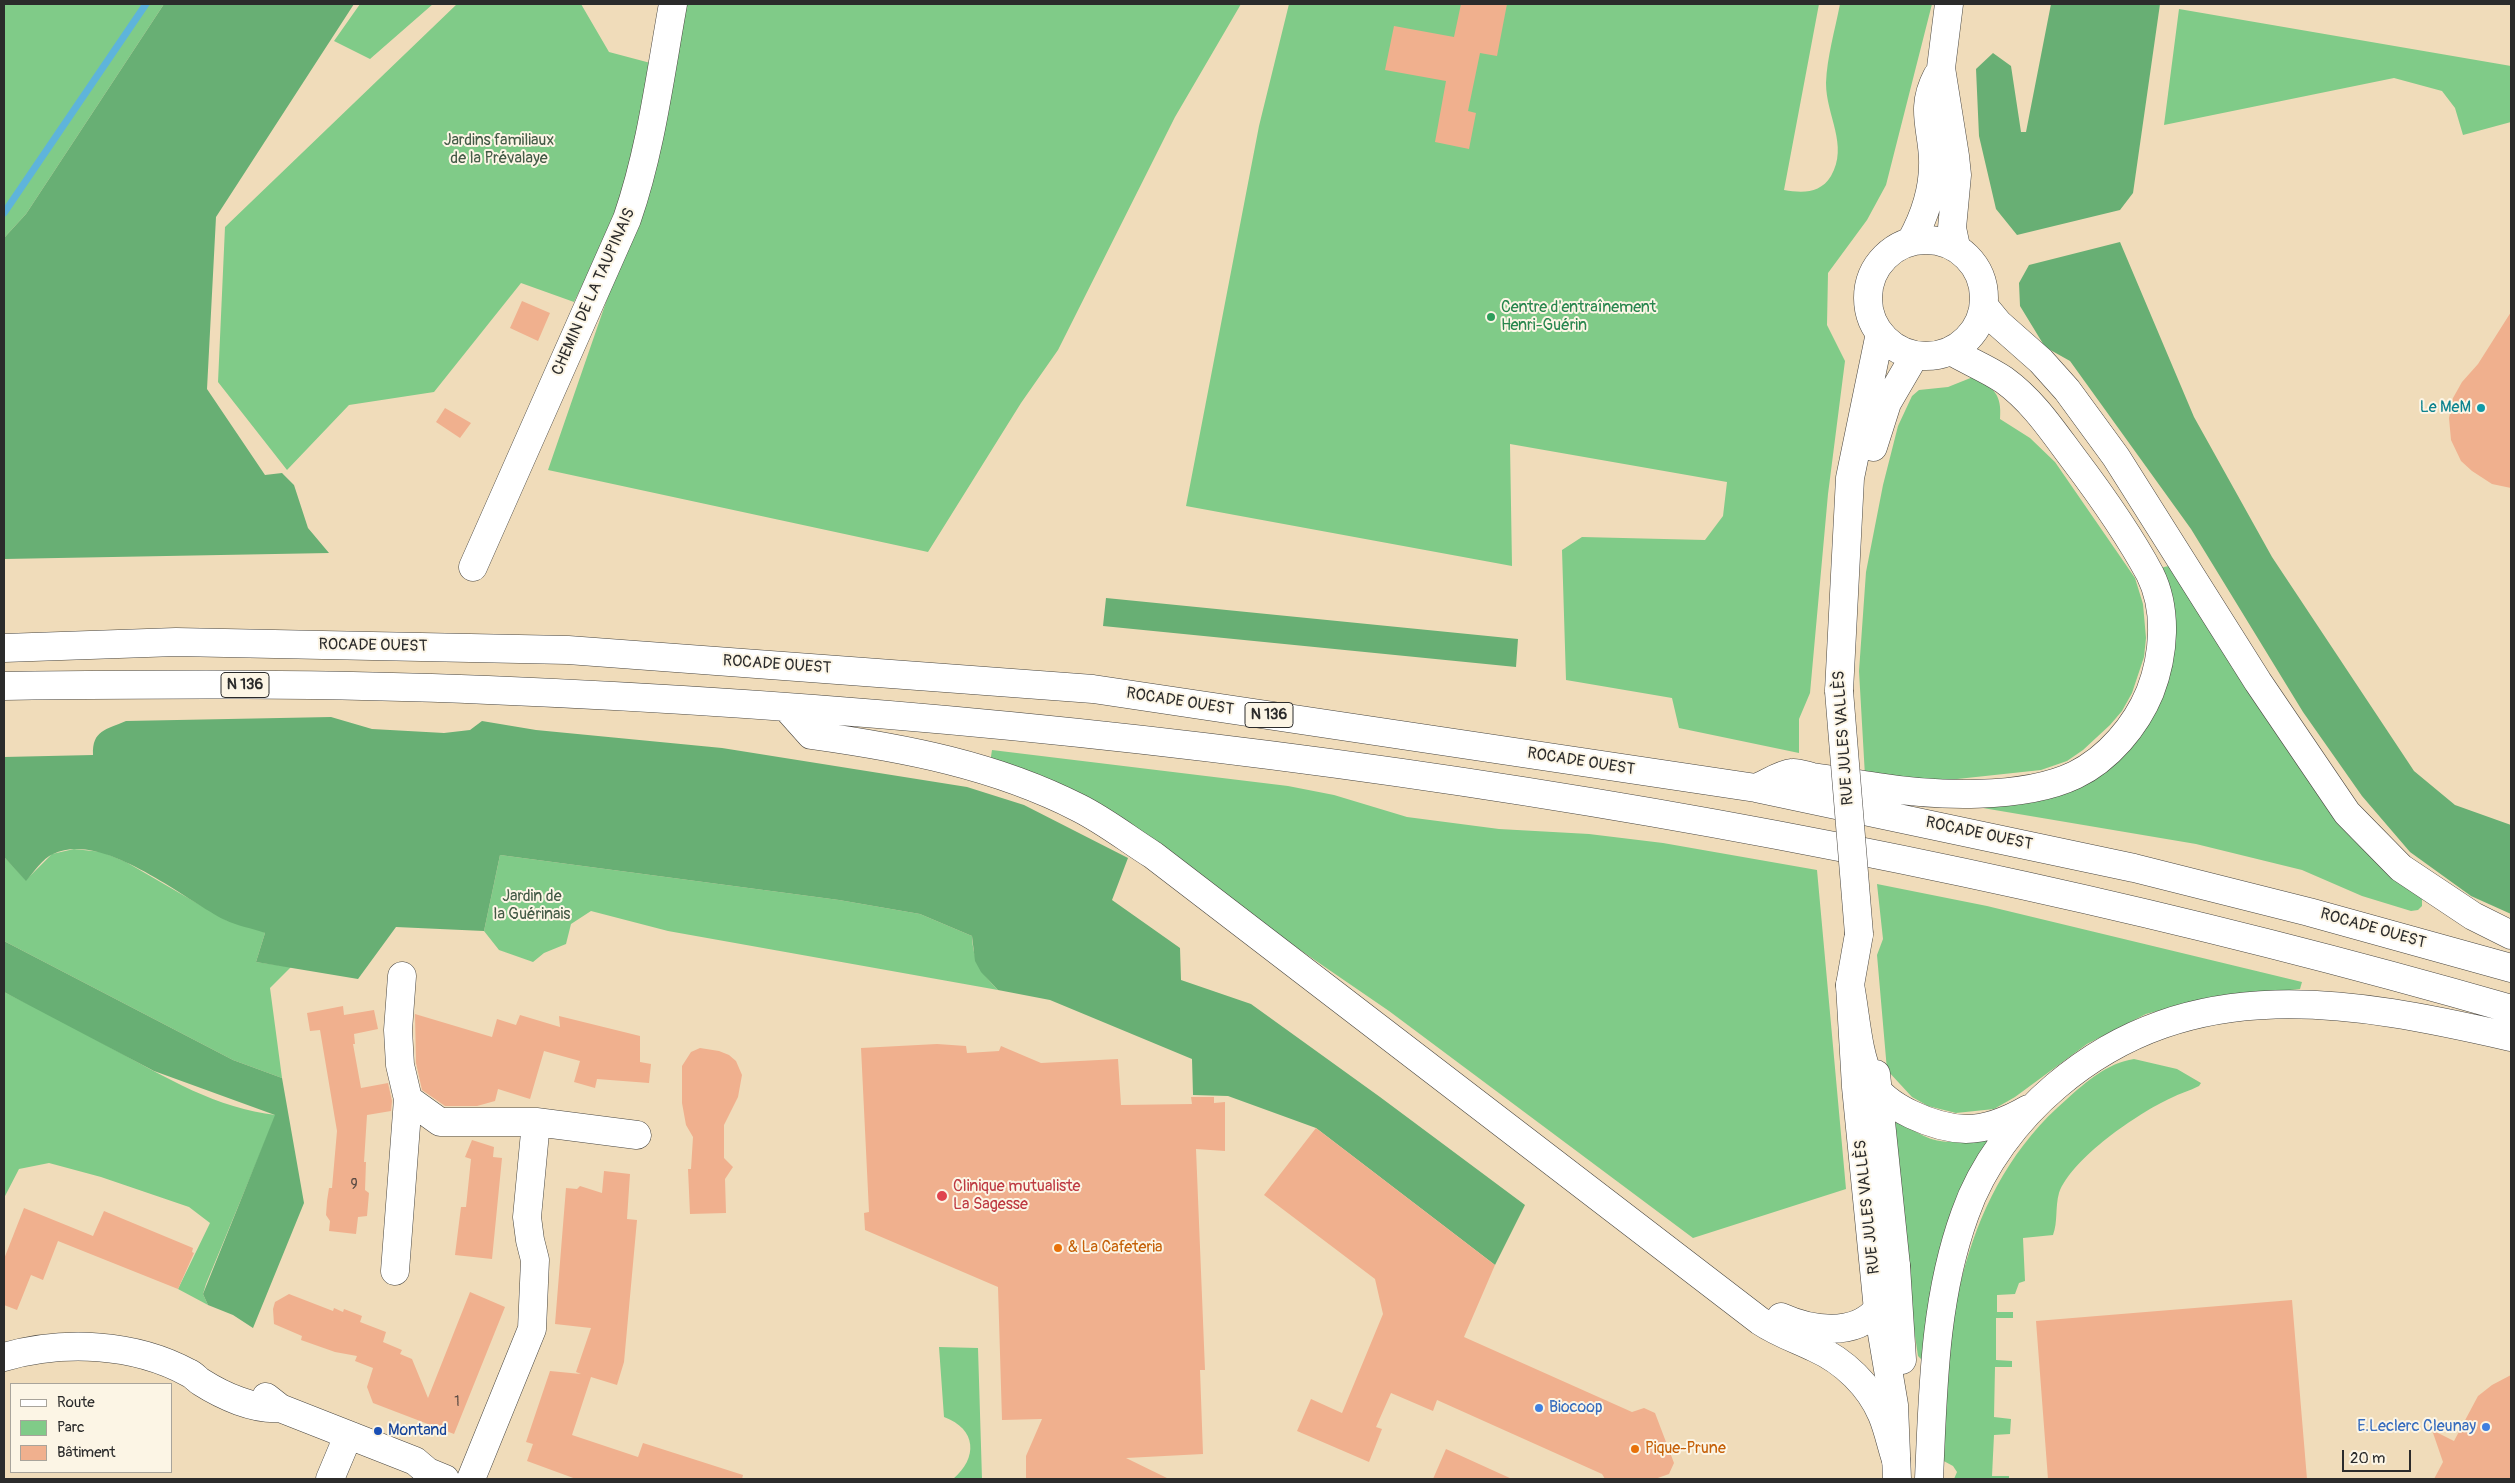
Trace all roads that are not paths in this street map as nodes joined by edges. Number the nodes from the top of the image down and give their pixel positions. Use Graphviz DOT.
graph roads {
  1 [pos="672,4"];
  2 [pos="1949,4"];
  3 [pos="1941,68"];
  4 [pos="1911,241"];
  5 [pos="1956,247"];
  6 [pos="1984,306"];
  7 [pos="1880,333"];
  8 [pos="1951,352"];
  9 [pos="1915,355"];
  10 [pos="1848,542"];
  11 [pos="472,568"];
  12 [pos="4,648"];
  13 [pos="4,686"];
  14 [pos="786,707"];
  15 [pos="1756,788"];
  16 [pos="1859,934"];
  17 [pos="2511,935"];
  18 [pos="2511,968"];
  19 [pos="402,976"];
  20 [pos="1850,985"];
  21 [pos="2511,1009"];
  22 [pos="2511,1037"];
  23 [pos="1878,1091"];
  24 [pos="408,1098"];
  25 [pos="2031,1108"];
  26 [pos="536,1122"];
  27 [pos="637,1135"];
  28 [pos="1596,1194"];
  29 [pos="1896,1266"];
  30 [pos="395,1271"];
  31 [pos="1878,1310"];
  32 [pos="4,1357"];
  33 [pos="345,1434"];
  34 [pos="414,1461"];
  35 [pos="1902,1473"];
  36 [pos="330,1479"];
  37 [pos="445,1479"];
  38 [pos="466,1479"];
  39 [pos="471,1479"];
  40 [pos="1929,1479"];
  1 -- 11 [label="main road, CHEMIN DE LA TAUPINAIS"];
  2 -- 3 [label="main road"];
  3 -- 4 [label="main road"];
  3 -- 5 [label="main road"];
  4 -- 5 [label="main road"];
  4 -- 7 [label="main road"];
  5 -- 6 [label="main road"];
  6 -- 8 [label="main road"];
  6 -- 17 [label="main road"];
  7 -- 9 [label="main road"];
  7 -- 10 [label="main road, RUE JULES VALLÈS"];
  8 -- 9 [label="main road"];
  8 -- 15 [label="main road"];
  9 -- 10 [label="main road, RUE JULES VALLÈS"];
  10 -- 16 [label="main road, RUE JULES VALLÈS, bridge"];
  12 -- 15 [label="main road, ROCADE OUEST / N 136"];
  13 -- 14 [label="main road, N 136"];
  14 -- 21 [label="main road, N 136"];
  14 -- 28 [label="main road"];
  15 -- 18 [label="main road, ROCADE OUEST / N 136"];
  16 -- 20 [label="main road, RUE JULES VALLÈS"];
  16 -- 23 [label="main road, RUE JULES VALLÈS"];
  19 -- 24 [label="main road"];
  20 -- 23 [label="main road"];
  20 -- 31 [label="main road, RUE JULES VALLÈS"];
  22 -- 25 [label="main road"];
  23 -- 25 [label="main road"];
  23 -- 29 [label="main road, RUE JULES VALLÈS"];
  24 -- 26 [label="main road"];
  24 -- 30 [label="main road"];
  25 -- 40 [label="main road"];
  26 -- 27 [label="main road"];
  26 -- 39 [label="main road"];
  28 -- 31 [label="main road"];
  28 -- 35 [label="main road"];
  29 -- 31 [label="main road"];
  29 -- 35 [label="main road, RUE JULES VALLÈS"];
  31 -- 35 [label="main road, RUE JULES VALLÈS"];
  32 -- 33 [label="main road"];
  33 -- 34 [label="main road"];
  33 -- 36 [label="main road"];
  34 -- 37 [label="main road"];
  34 -- 38 [label="main road"];
}
